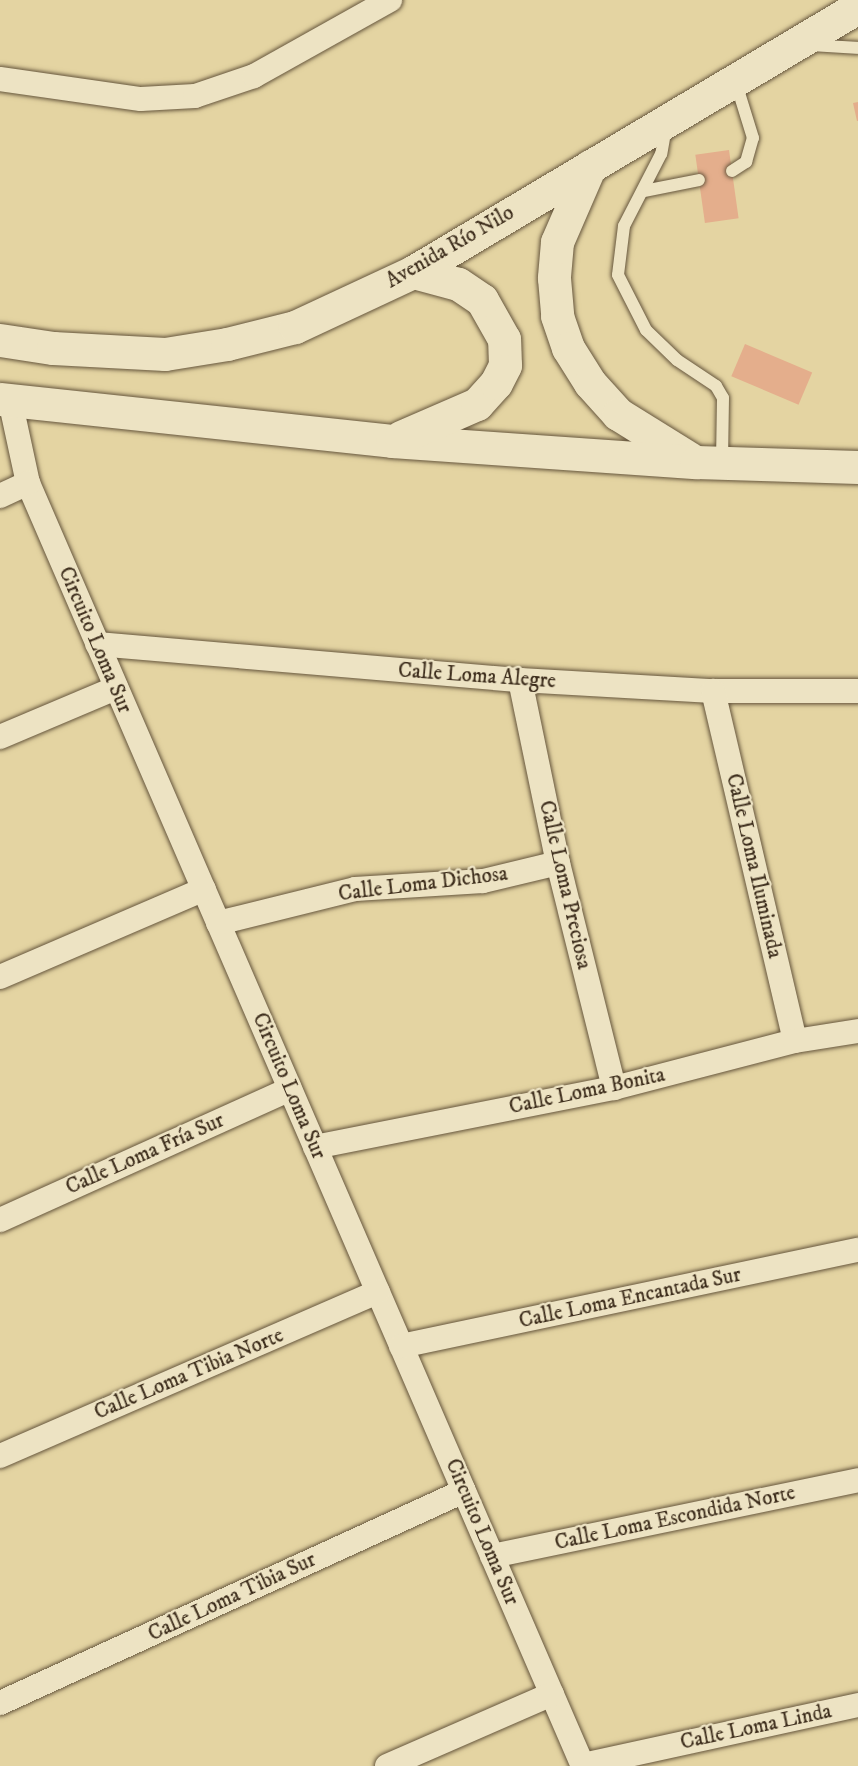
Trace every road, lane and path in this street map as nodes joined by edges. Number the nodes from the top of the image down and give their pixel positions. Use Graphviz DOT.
graph roads {
  1 [pos="390,0"];
  2 [pos="858,7"];
  3 [pos="794,43"];
  4 [pos="858,48"];
  5 [pos="0,79"];
  6 [pos="734,79"];
  7 [pos="668,119"];
  8 [pos="590,166"];
  9 [pos="732,171"];
  10 [pos="699,180"];
  11 [pos="644,191"];
  12 [pos="413,272"];
  13 [pos="0,340"];
  14 [pos="5,399"];
  15 [pos="392,441"];
  16 [pos="709,463"];
  17 [pos="858,467"];
  18 [pos="28,483"];
  19 [pos="0,496"];
  20 [pos="97,644"];
  21 [pos="520,680"];
  22 [pos="116,688"];
  23 [pos="713,691"];
  24 [pos="858,691"];
  25 [pos="0,737"];
  26 [pos="558,863"];
  27 [pos="204,889"];
  28 [pos="218,923"];
  29 [pos="0,977"];
  30 [pos="858,1031"];
  31 [pos="795,1041"];
  32 [pos="614,1088"];
  33 [pos="290,1089"];
  34 [pos="315,1147"];
  35 [pos="0,1220"];
  36 [pos="858,1250"];
  37 [pos="378,1292"];
  38 [pos="401,1346"];
  39 [pos="0,1456"];
  40 [pos="858,1480"];
  41 [pos="464,1491"];
  42 [pos="492,1556"];
  43 [pos="552,1694"];
  44 [pos="0,1702"];
  45 [pos="858,1705"];
  46 [pos="583,1765"];
  47 [pos="387,1766"];
  1 -- 5 [label="street"];
  2 -- 3 [label="main road, Avenida Río Nilo"];
  3 -- 4 [label="lane"];
  3 -- 6 [label="main road, Avenida Río Nilo"];
  6 -- 7 [label="main road, Avenida Río Nilo"];
  6 -- 9 [label="lane"];
  7 -- 8 [label="main road, Avenida Río Nilo"];
  7 -- 11 [label="lane"];
  8 -- 12 [label="main road, Avenida Río Nilo"];
  8 -- 16 [label="main road"];
  10 -- 11 [label="lane"];
  11 -- 16 [label="lane"];
  12 -- 13 [label="main road, Avenida Río Nilo"];
  12 -- 15 [label="main road"];
  14 -- 15 [label="main road"];
  14 -- 18 [label="street, Circuito Loma Sur"];
  15 -- 16 [label="main road"];
  16 -- 17 [label="main road"];
  18 -- 19 [label="street"];
  18 -- 20 [label="street, Circuito Loma Sur"];
  20 -- 21 [label="street, Calle Loma Alegre"];
  20 -- 22 [label="street, Circuito Loma Sur"];
  21 -- 23 [label="street, Calle Loma Alegre"];
  21 -- 26 [label="street, Calle Loma Preciosa"];
  22 -- 25 [label="street"];
  22 -- 27 [label="street, Circuito Loma Sur"];
  23 -- 24 [label="street, Calle Loma Alegre"];
  23 -- 31 [label="street, Calle Loma Iluminada"];
  26 -- 28 [label="street, Calle Loma Dichosa"];
  26 -- 32 [label="street, Calle Loma Preciosa"];
  27 -- 28 [label="street, Circuito Loma Sur"];
  27 -- 29 [label="street"];
  28 -- 33 [label="street, Circuito Loma Sur"];
  30 -- 31 [label="street, Calle Loma Bonita"];
  31 -- 32 [label="street, Calle Loma Bonita"];
  32 -- 34 [label="street, Calle Loma Bonita"];
  33 -- 34 [label="street, Circuito Loma Sur"];
  33 -- 35 [label="street, Calle Loma Fría Sur"];
  34 -- 37 [label="street, Circuito Loma Sur"];
  36 -- 38 [label="street, Calle Loma Encantada Sur"];
  37 -- 38 [label="street, Circuito Loma Sur"];
  37 -- 39 [label="street, Calle Loma Tibia Norte"];
  38 -- 41 [label="street, Circuito Loma Sur"];
  40 -- 42 [label="street, Calle Loma Escondida Norte"];
  41 -- 42 [label="street, Circuito Loma Sur"];
  41 -- 44 [label="street, Calle Loma Tibia Sur"];
  42 -- 43 [label="street, Circuito Loma Sur"];
  43 -- 46 [label="street, Circuito Loma Sur"];
  43 -- 47 [label="street"];
  45 -- 46 [label="street, Calle Loma Linda"];
}
